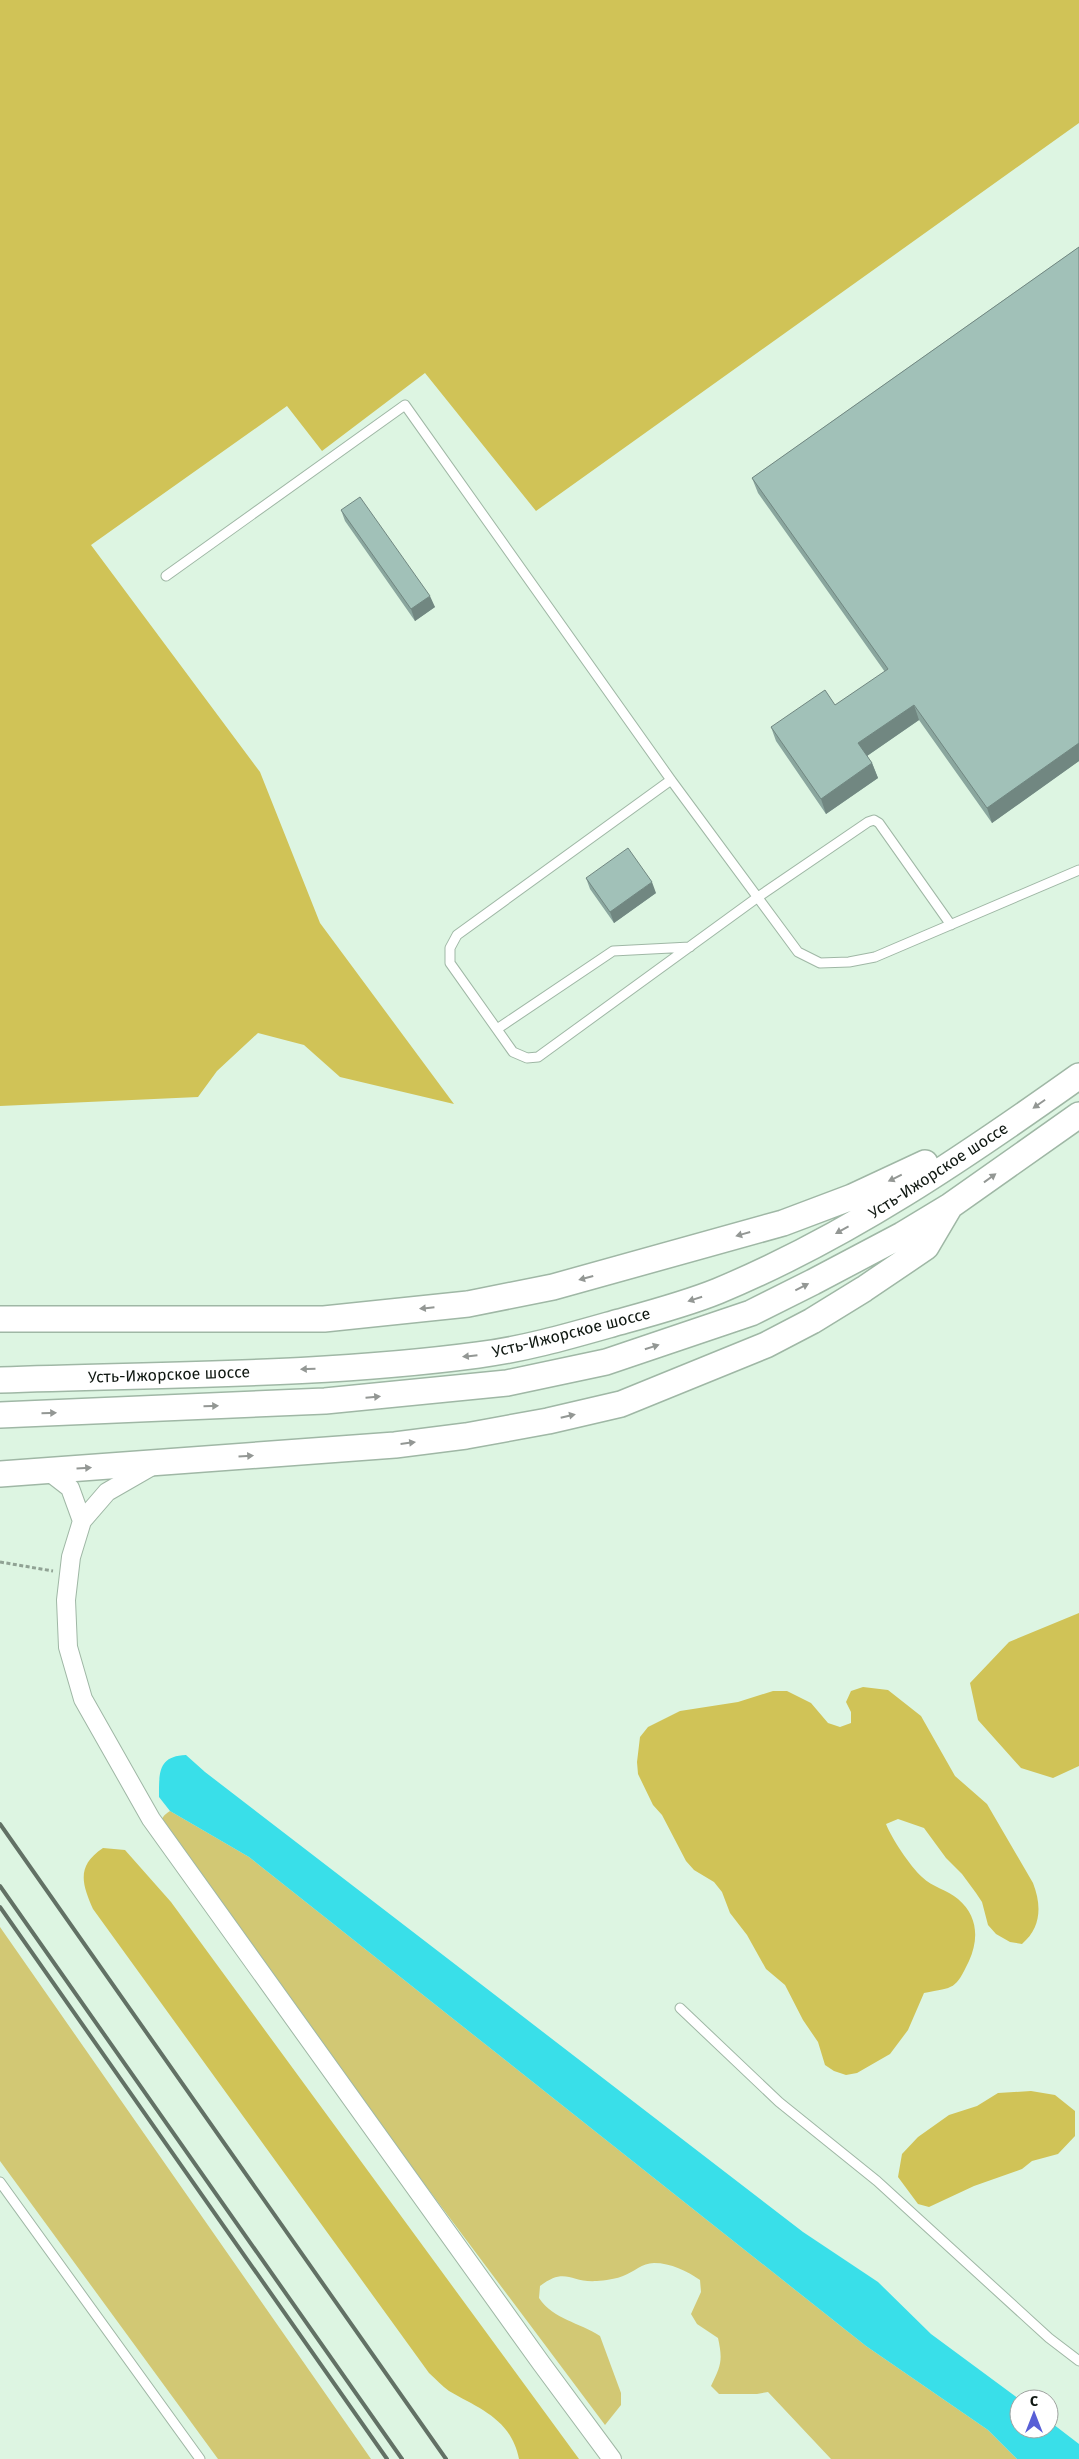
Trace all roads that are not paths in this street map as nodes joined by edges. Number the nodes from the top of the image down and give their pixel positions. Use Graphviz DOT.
graph roads {
  1 [pos="166,576"];
  2 [pos="671,780"];
  3 [pos="1079,870"];
  4 [pos="758,897"];
  5 [pos="951,925"];
  6 [pos="690,946"];
  7 [pos="497,1029"];
  8 [pos="1079,1076"];
  9 [pos="1079,1115"];
  10 [pos="973,1149"];
  11 [pos="950,1206"];
  12 [pos="0,1319"];
  13 [pos="0,1380"];
  14 [pos="0,1415"];
  15 [pos="157,1463"];
  16 [pos="48,1471"];
  17 [pos="0,1474"];
  18 [pos="82,1521"];
  19 [pos="680,2008"];
  20 [pos="0,2182"];
  21 [pos="1079,2361"];
  22 [pos="200,2459"];
  23 [pos="612,2459"];
  1 -- 2 [label="lane"];
  2 -- 4 [label="lane"];
  2 -- 7 [label="lane"];
  3 -- 5 [label="lane"];
  4 -- 5 [label="lane"];
  4 -- 5 [label="lane"];
  4 -- 6 [label="lane"];
  6 -- 7 [label="lane"];
  6 -- 7 [label="lane"];
  8 -- 10 [label="street, Усть-Ижорское шоссе, one-way"];
  11 -- 9 [label="street, Усть-Ижорское шоссе, one-way"];
  10 -- 12 [label="street, one-way"];
  10 -- 13 [label="street, Усть-Ижорское шоссе, one-way"];
  14 -- 11 [label="street, Усть-Ижорское шоссе, one-way"];
  15 -- 11 [label="street, one-way"];
  16 -- 15 [label="street, one-way"];
  15 -- 18 [label="street"];
  16 -- 17 [label="street"];
  16 -- 18 [label="street"];
  18 -- 23 [label="street"];
  19 -- 21 [label="lane"];
  20 -- 22 [label="lane"];
}
